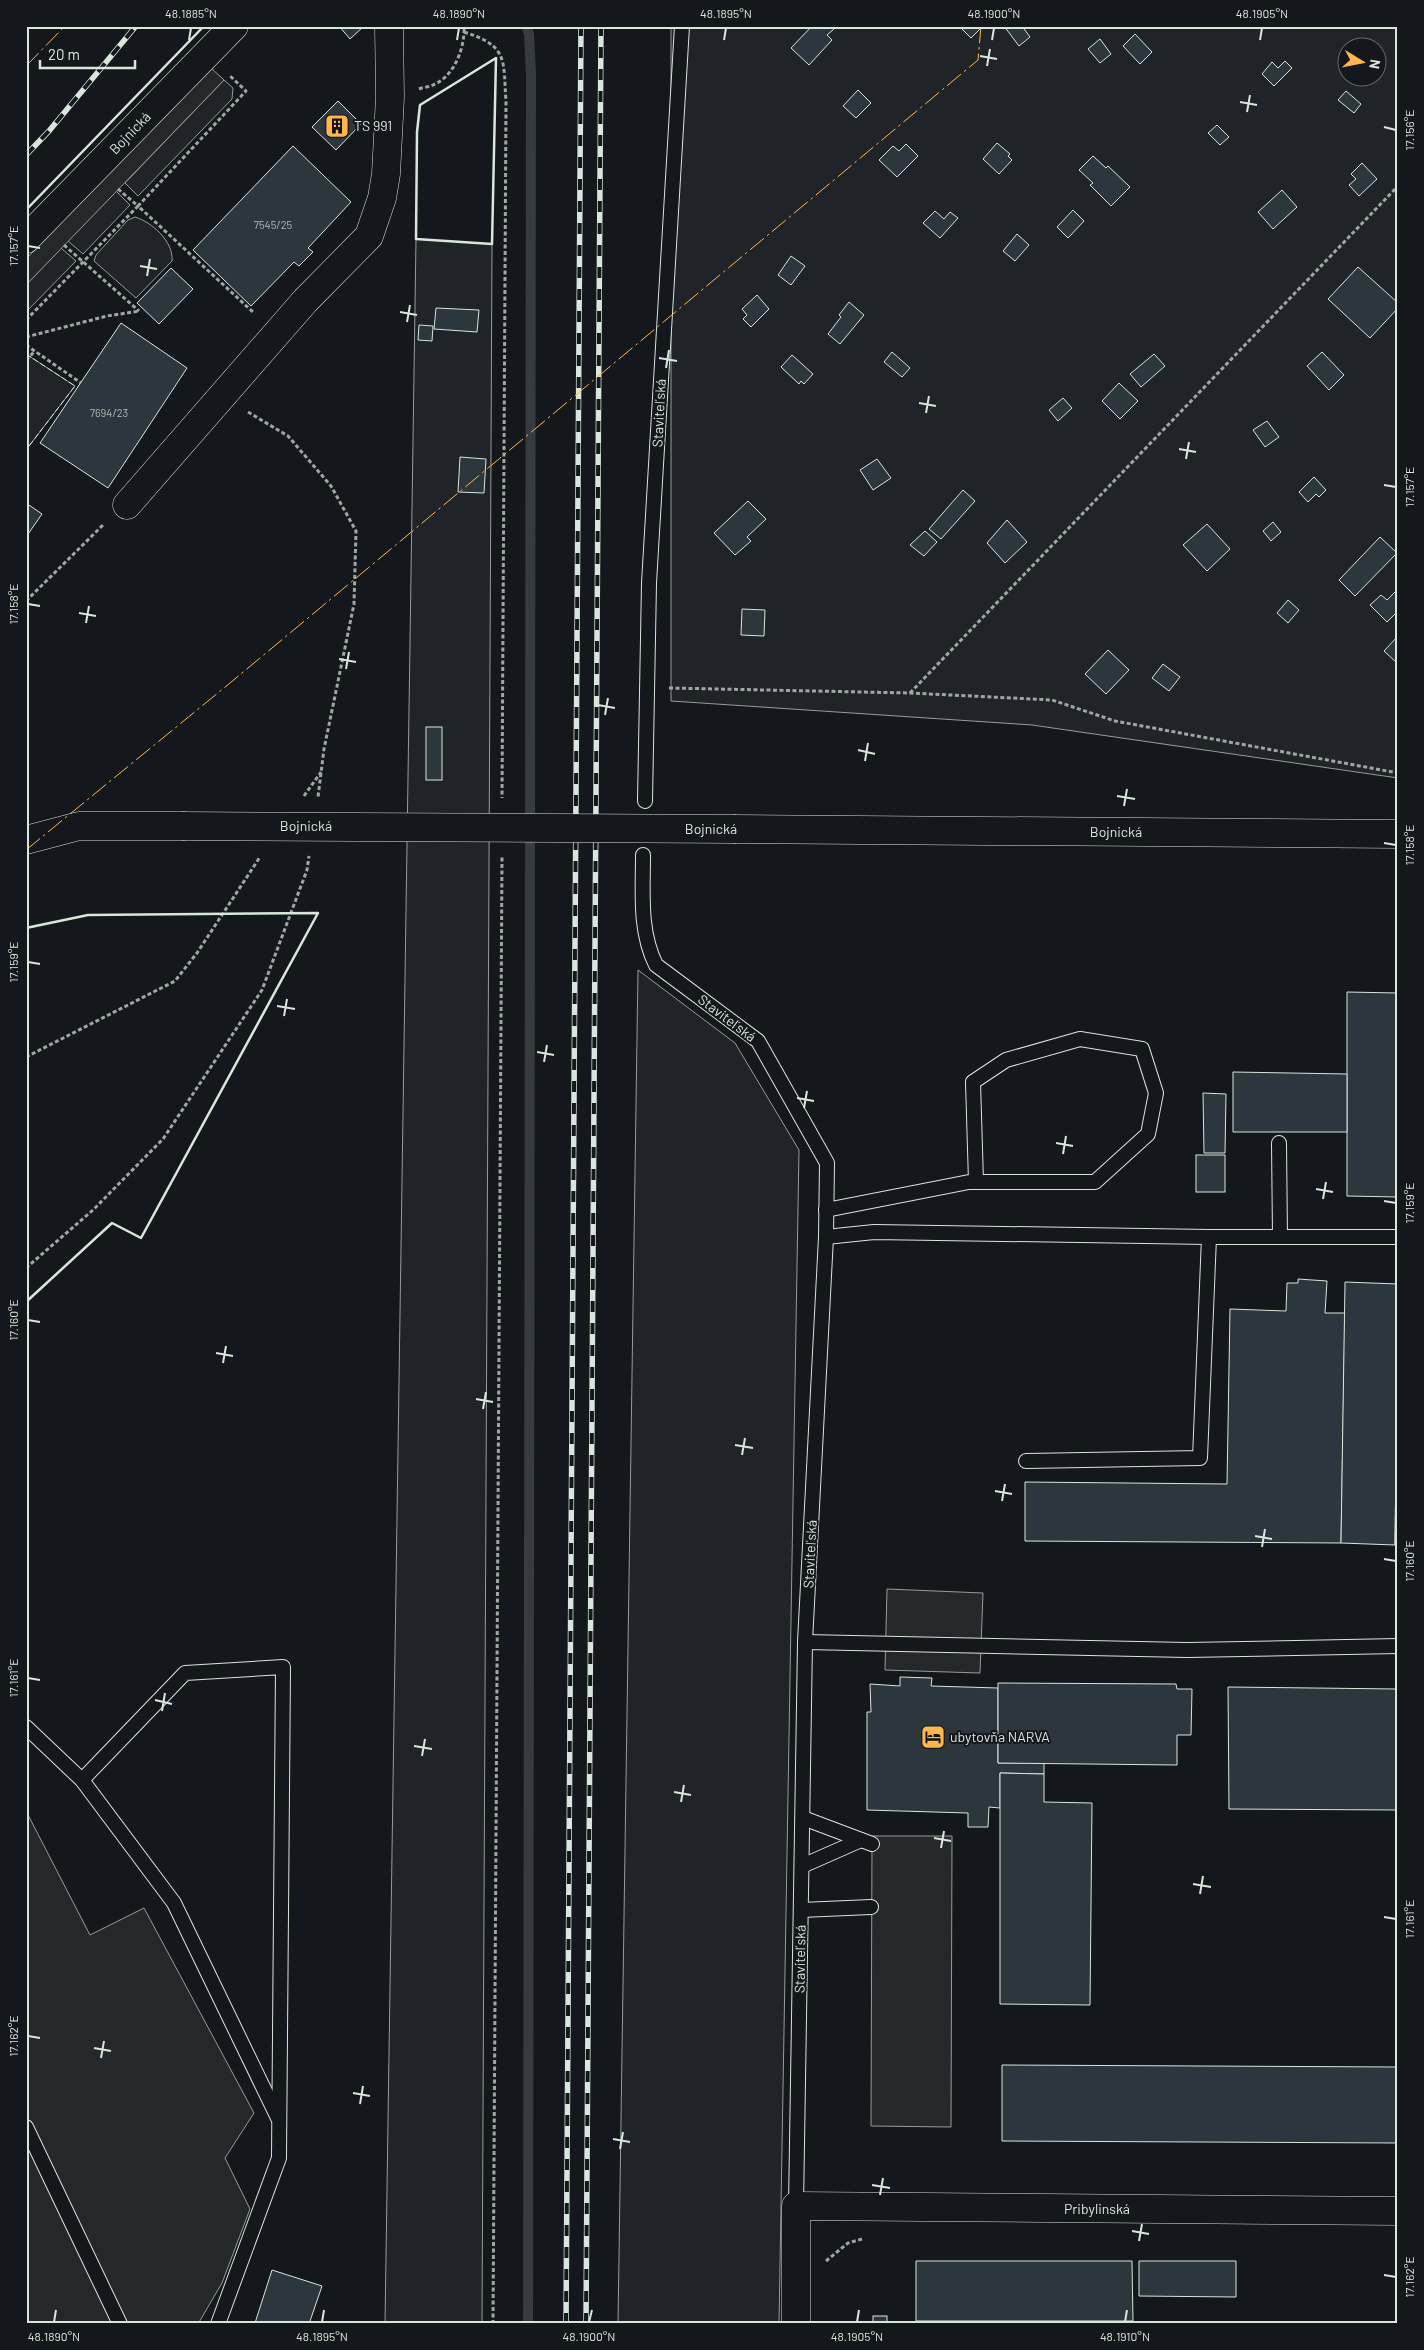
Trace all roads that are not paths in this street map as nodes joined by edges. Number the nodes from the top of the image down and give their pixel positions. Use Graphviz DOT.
graph roads {
  1 [pos="234,26"];
  2 [pos="389,26"];
  3 [pos="682,26"];
  4 [pos="26,239"];
  5 [pos="127,505"];
  6 [pos="645,801"];
  7 [pos="1398,834"];
  8 [pos="26,840"];
  9 [pos="643,856"];
  10 [pos="1279,1143"];
  11 [pos="976,1182"];
  12 [pos="826,1210"];
  13 [pos="826,1237"];
  14 [pos="1209,1237"];
  15 [pos="1280,1237"];
  16 [pos="1398,1237"];
  17 [pos="1026,1461"];
  18 [pos="805,1642"];
  19 [pos="1398,1646"];
  20 [pos="26,1727"];
  21 [pos="82,1780"];
  22 [pos="803,1818"];
  23 [pos="802,1866"];
  24 [pos="872,1907"];
  25 [pos="801,1910"];
  26 [pos="280,2121"];
  27 [pos="26,2127"];
  28 [pos="796,2206"];
  29 [pos="1398,2211"];
  30 [pos="120,2324"];
  31 [pos="218,2324"];
  32 [pos="796,2324"];
  1 -- 4 [label="street, Bojnická"];
  2 -- 5 [label="street"];
  3 -- 6 [label="lane, Staviteľská"];
  7 -- 8 [label="street, Bojnická, bridge"];
  9 -- 12 [label="lane, Staviteľská"];
  10 -- 15 [label="lane"];
  11 -- 11 [label="lane"];
  11 -- 12 [label="lane"];
  12 -- 13 [label="lane, Staviteľská"];
  13 -- 14 [label="lane"];
  13 -- 18 [label="lane, Staviteľská"];
  14 -- 15 [label="lane"];
  14 -- 17 [label="lane"];
  15 -- 16 [label="lane"];
  18 -- 19 [label="lane"];
  18 -- 22 [label="lane, Staviteľská"];
  20 -- 21 [label="lane"];
  21 -- 26 [label="lane"];
  21 -- 26 [label="lane"];
  22 -- 23 [label="lane, Staviteľská"];
  22 -- 23 [label="lane"];
  23 -- 25 [label="lane, Staviteľská"];
  24 -- 25 [label="lane"];
  25 -- 28 [label="lane, Staviteľská"];
  26 -- 31 [label="lane"];
  27 -- 30 [label="lane"];
  28 -- 29 [label="street, Pribylinská"];
  28 -- 32 [label="street, Staviteľská"];
}
